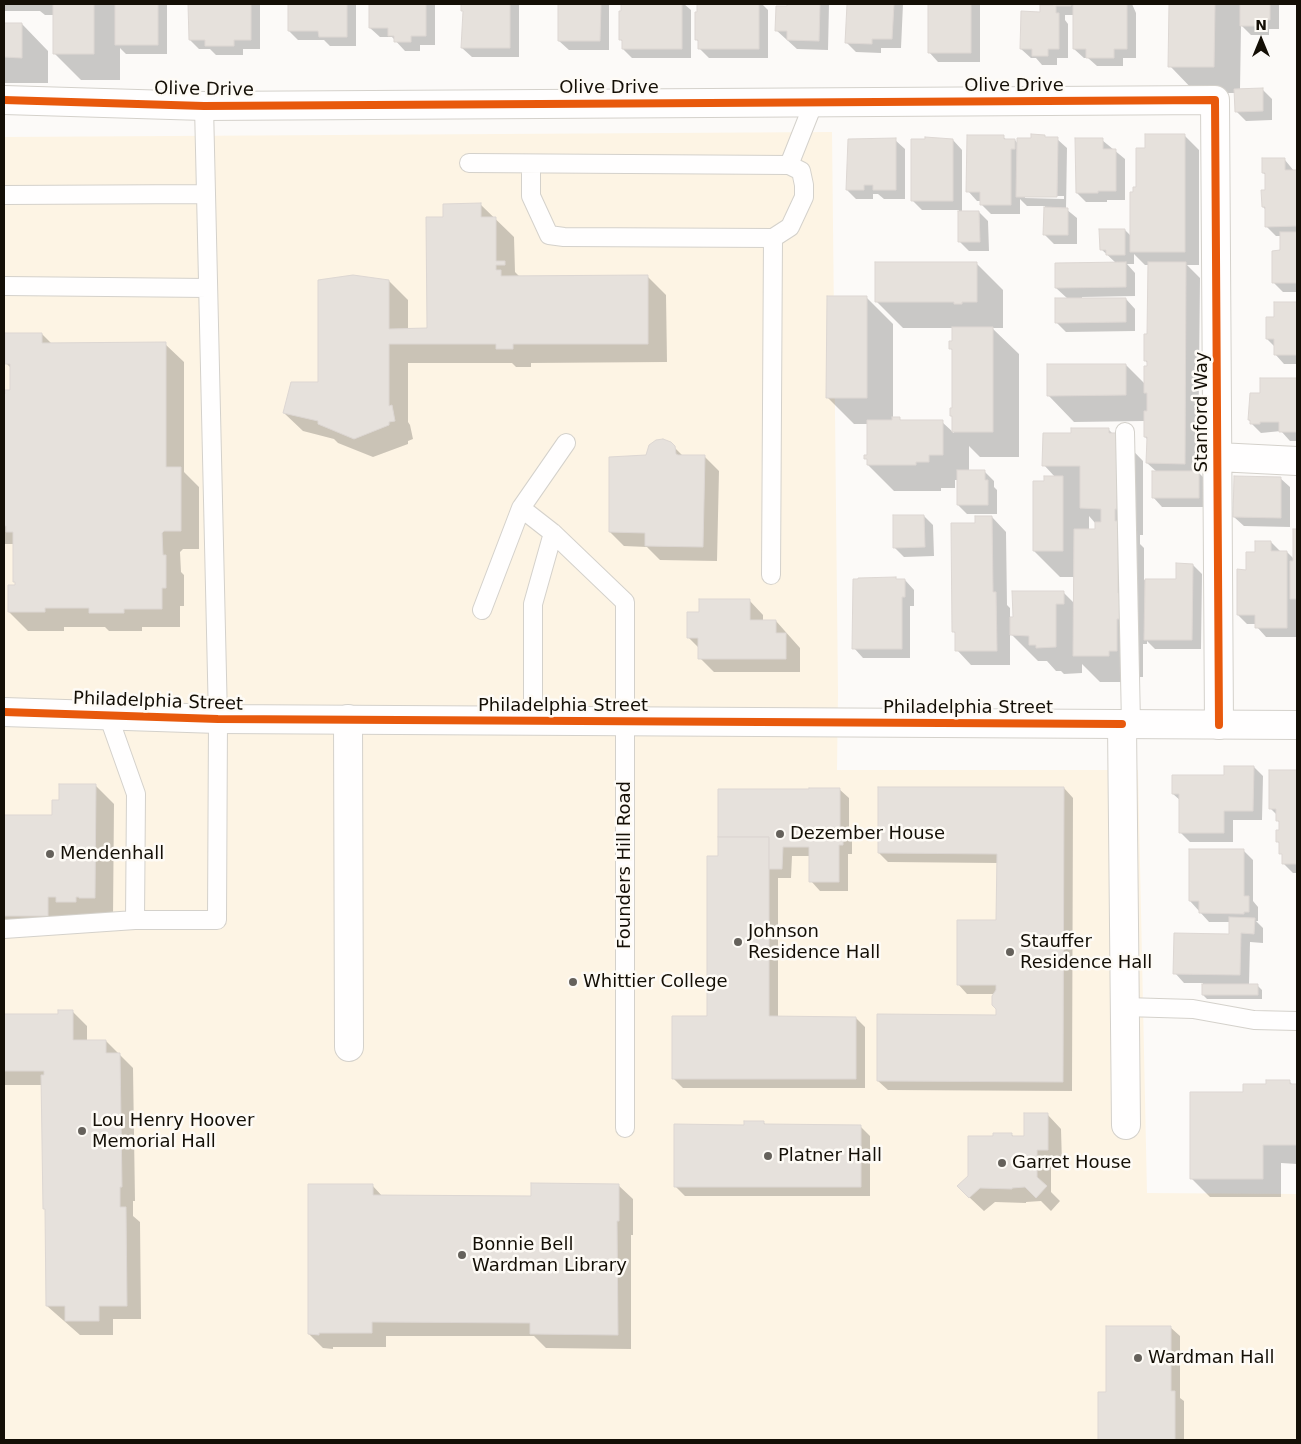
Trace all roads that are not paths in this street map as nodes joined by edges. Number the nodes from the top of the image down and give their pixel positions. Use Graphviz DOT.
graph roads {
  1 [pos="4,100"];
  2 [pos="1215,100"];
  3 [pos="814,102"];
  4 [pos="204,106"];
  5 [pos="469,163"];
  6 [pos="531,164"];
  7 [pos="789,165"];
  8 [pos="206,194"];
  9 [pos="4,195"];
  10 [pos="773,238"];
  11 [pos="4,286"];
  12 [pos="208,288"];
  13 [pos="1125,432"];
  14 [pos="566,443"];
  15 [pos="1218,457"];
  16 [pos="1297,460"];
  17 [pos="521,508"];
  18 [pos="553,534"];
  19 [pos="771,575"];
  20 [pos="482,610"];
  21 [pos="4,712"];
  22 [pos="108,715"];
  23 [pos="218,720"];
  24 [pos="348,720"];
  25 [pos="533,720"];
  26 [pos="625,721"];
  27 [pos="1127,724"];
  28 [pos="1219,725"];
  29 [pos="1297,725"];
  30 [pos="135,920"];
  31 [pos="4,929"];
  32 [pos="1125,1007"];
  33 [pos="1297,1020"];
  34 [pos="349,1047"];
  35 [pos="1126,1125"];
  36 [pos="624,1128"];
  1 -- 4 [label="street, Olive Drive"];
  2 -- 3 [label="street, Olive Drive"];
  2 -- 15 [label="street, Stanford Way"];
  3 -- 4 [label="street, Olive Drive"];
  3 -- 7 [label="lane"];
  4 -- 8 [label="lane"];
  5 -- 6 [label="lane"];
  6 -- 7 [label="lane"];
  6 -- 10 [label="lane"];
  7 -- 10 [label="lane"];
  8 -- 9 [label="lane"];
  8 -- 12 [label="lane"];
  10 -- 19 [label="lane"];
  11 -- 12 [label="lane"];
  12 -- 23 [label="lane"];
  13 -- 27 [label="lane"];
  14 -- 17 [label="lane"];
  15 -- 16 [label="street"];
  15 -- 28 [label="street, Stanford Way"];
  17 -- 18 [label="lane, Founders Hill Road"];
  17 -- 20 [label="lane"];
  18 -- 25 [label="lane"];
  18 -- 26 [label="lane, Founders Hill Road"];
  21 -- 22 [label="street, Philadelphia Street"];
  22 -- 23 [label="street, Philadelphia Street"];
  22 -- 30 [label="lane"];
  23 -- 24 [label="street, Philadelphia Street"];
  23 -- 30 [label="lane"];
  24 -- 25 [label="street, Philadelphia Street"];
  24 -- 34 [label="street"];
  25 -- 26 [label="street, Philadelphia Street"];
  26 -- 27 [label="street, Philadelphia Street"];
  26 -- 36 [label="lane, Founders Hill Road"];
  27 -- 28 [label="street, Philadelphia Street"];
  27 -- 32 [label="street"];
  28 -- 29 [label="street, Philadelphia Street"];
  30 -- 31 [label="lane"];
  32 -- 33 [label="lane"];
  32 -- 35 [label="street"];
}
